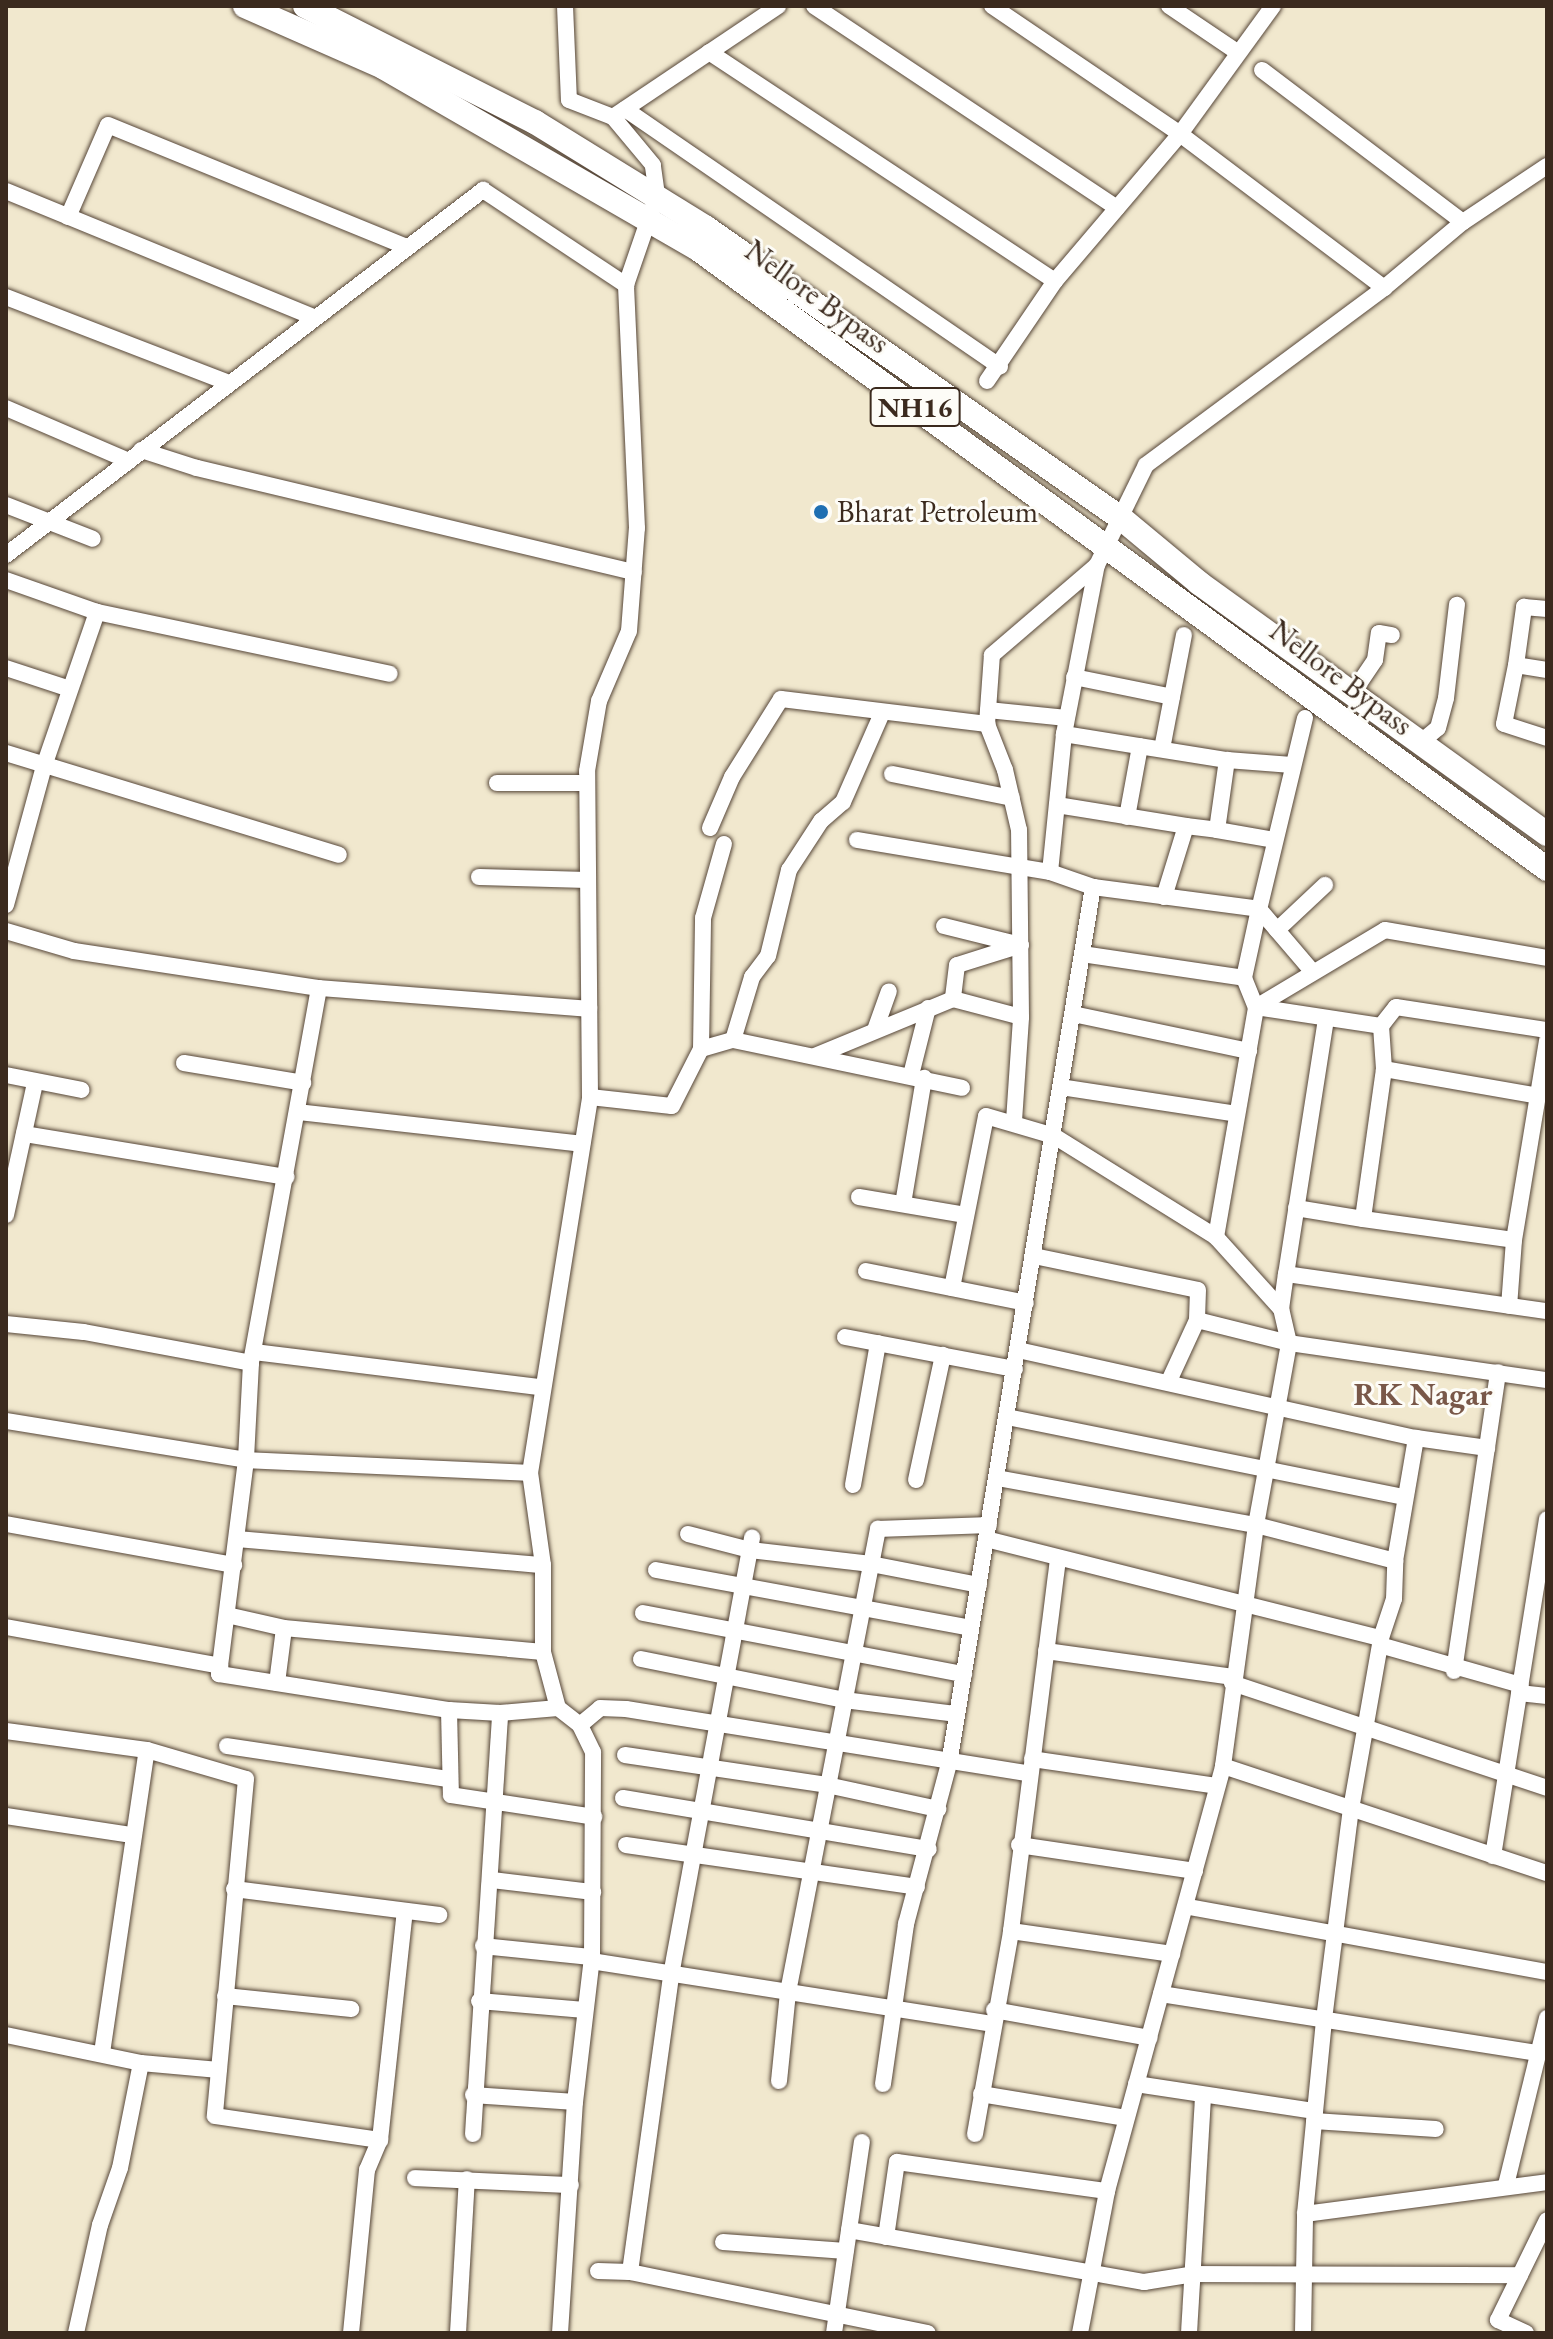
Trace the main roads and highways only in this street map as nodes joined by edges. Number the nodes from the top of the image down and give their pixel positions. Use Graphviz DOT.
graph roads {
  1 [pos="245,6"];
  2 [pos="305,6"];
  3 [pos="1547,834"];
  4 [pos="1547,869"];
  1 -- 4 [label="highway, Nellore Bypass / NH16"];
  2 -- 3 [label="highway, Nellore Bypass / NH16"];
}
